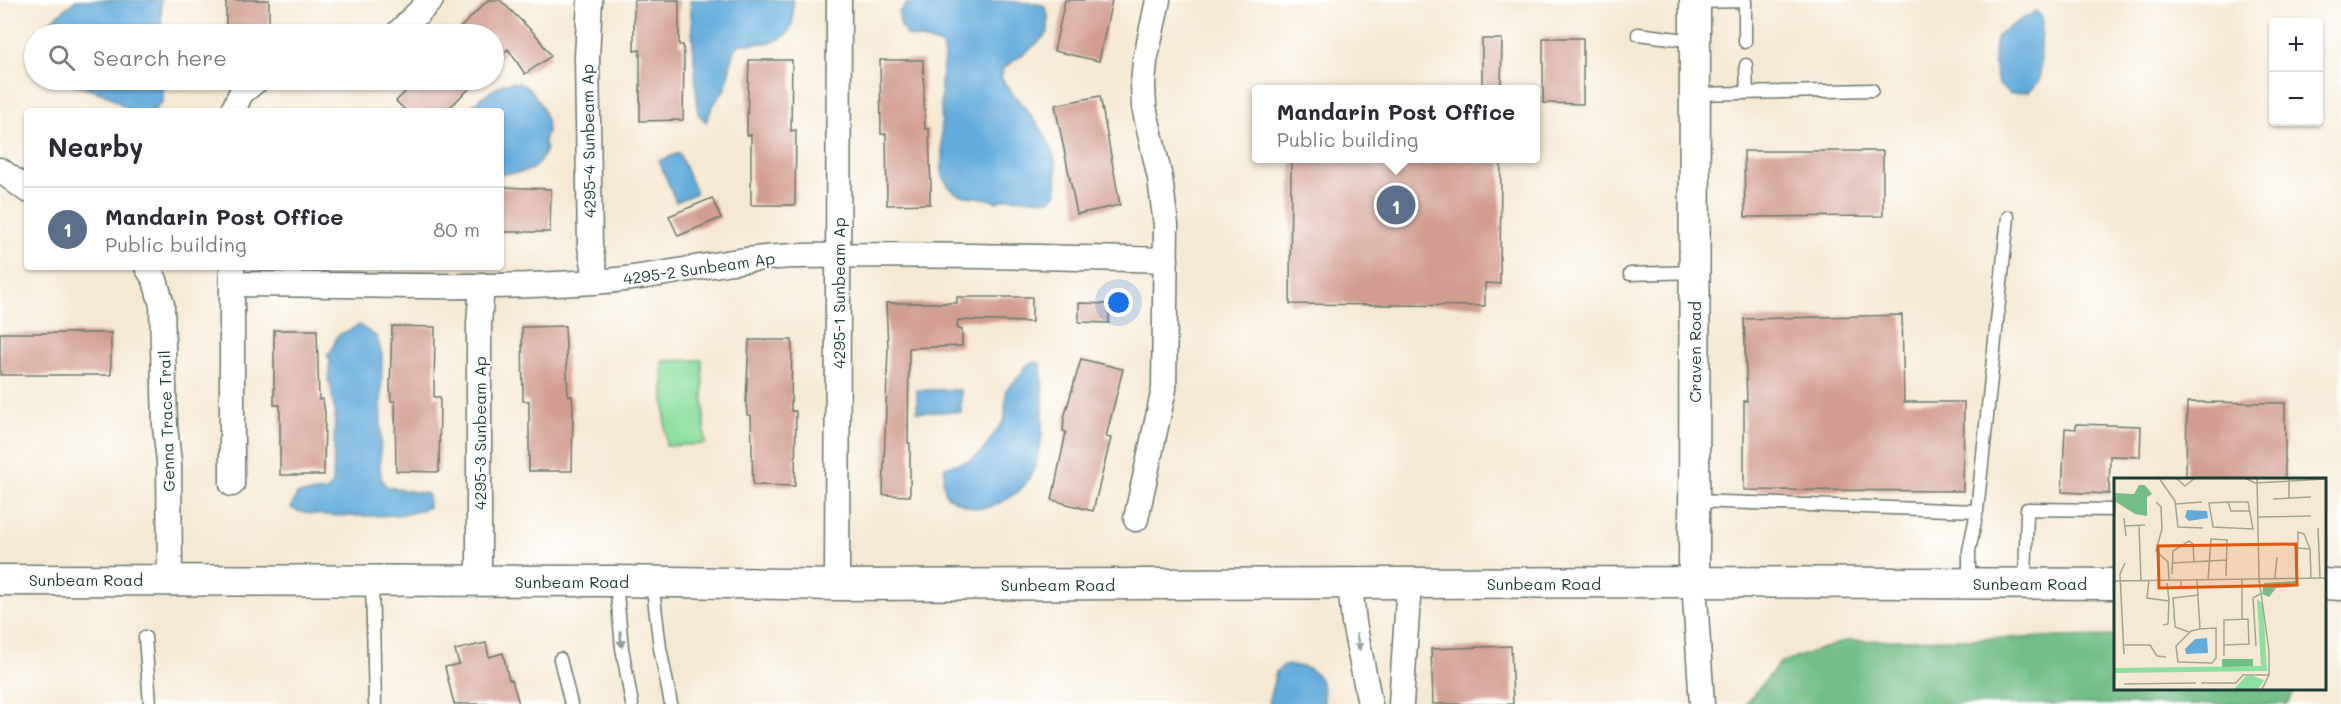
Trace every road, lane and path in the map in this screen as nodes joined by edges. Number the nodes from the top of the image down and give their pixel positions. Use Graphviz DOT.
graph roads {
  1 [pos="431,0"];
  2 [pos="590,0"];
  3 [pos="840,0"];
  4 [pos="1158,0"];
  5 [pos="1695,1"];
  6 [pos="1745,1"];
  7 [pos="407,24"];
  8 [pos="1638,34"];
  9 [pos="1695,41"];
  10 [pos="1746,42"];
  11 [pos="1746,65"];
  12 [pos="245,90"];
  13 [pos="1872,90"];
  14 [pos="1747,93"];
  15 [pos="1695,94"];
  16 [pos="234,108"];
  17 [pos="0,171"];
  18 [pos="24,188"];
  19 [pos="2008,217"];
  20 [pos="838,256"];
  21 [pos="1166,260"];
  22 [pos="149,270"];
  23 [pos="1695,272"];
  24 [pos="1630,274"];
  25 [pos="232,275"];
  26 [pos="597,282"];
  27 [pos="482,285"];
  28 [pos="232,484"];
  29 [pos="1694,501"];
  30 [pos="2114,510"];
  31 [pos="1977,511"];
  32 [pos="1136,519"];
  33 [pos="170,579"];
  34 [pos="0,580"];
  35 [pos="372,580"];
  36 [pos="616,580"];
  37 [pos="479,581"];
  38 [pos="652,581"];
  39 [pos="1694,582"];
  40 [pos="1409,583"];
  41 [pos="1969,583"];
  42 [pos="2025,583"];
  43 [pos="1350,584"];
  44 [pos="2114,584"];
  45 [pos="837,585"];
  46 [pos="145,637"];
  47 [pos="560,659"];
  48 [pos="150,704"];
  49 [pos="375,704"];
  50 [pos="571,704"];
  51 [pos="632,704"];
  52 [pos="671,704"];
  53 [pos="1370,704"];
  54 [pos="1401,704"];
  55 [pos="1702,704"];
  1 -- 7 [label="street"];
  2 -- 26 [label="street, 4295-4 Sunbeam Ap"];
  3 -- 20 [label="street, 4295-1 Sunbeam Ap"];
  4 -- 21 [label="street"];
  5 -- 6 [label="lane"];
  5 -- 9 [label="street, Craven Road"];
  6 -- 10 [label="lane"];
  8 -- 9 [label="lane"];
  9 -- 15 [label="street, Craven Road"];
  11 -- 14 [label="lane"];
  12 -- 16 [label="street"];
  13 -- 14 [label="lane"];
  14 -- 15 [label="lane"];
  15 -- 23 [label="street, Craven Road"];
  17 -- 18 [label="street"];
  19 -- 31 [label="lane"];
  20 -- 21 [label="street, 4295-2 Sunbeam Ap"];
  20 -- 26 [label="street, 4295-2 Sunbeam Ap"];
  20 -- 45 [label="street, 4295-1 Sunbeam Ap"];
  21 -- 32 [label="street"];
  22 -- 33 [label="street, Genna Trace Trail"];
  23 -- 24 [label="lane"];
  23 -- 29 [label="street, Craven Road"];
  25 -- 27 [label="street, 4295-2 Sunbeam Ap"];
  25 -- 28 [label="street"];
  26 -- 27 [label="street, 4295-2 Sunbeam Ap"];
  27 -- 37 [label="street, 4295-3 Sunbeam Ap"];
  29 -- 31 [label="lane"];
  29 -- 39 [label="street, Craven Road"];
  30 -- 42 [label="lane"];
  31 -- 41 [label="lane"];
  33 -- 34 [label="street, Sunbeam Road"];
  33 -- 35 [label="street, Sunbeam Road"];
  35 -- 37 [label="street, Sunbeam Road"];
  35 -- 49 [label="lane"];
  36 -- 37 [label="street, Sunbeam Road"];
  36 -- 38 [label="street, Sunbeam Road"];
  36 -- 51 [label="lane, one-way"];
  38 -- 45 [label="street, Sunbeam Road"];
  38 -- 52 [label="lane"];
  39 -- 40 [label="street, Sunbeam Road"];
  39 -- 41 [label="street, Sunbeam Road"];
  39 -- 55 [label="street, Craven Road"];
  40 -- 43 [label="street, Sunbeam Road"];
  40 -- 54 [label="street"];
  41 -- 42 [label="street, Sunbeam Road"];
  42 -- 44 [label="street, Sunbeam Road"];
  43 -- 45 [label="street, Sunbeam Road"];
  43 -- 53 [label="street, one-way"];
  46 -- 48 [label="lane"];
  47 -- 50 [label="lane"];
}
